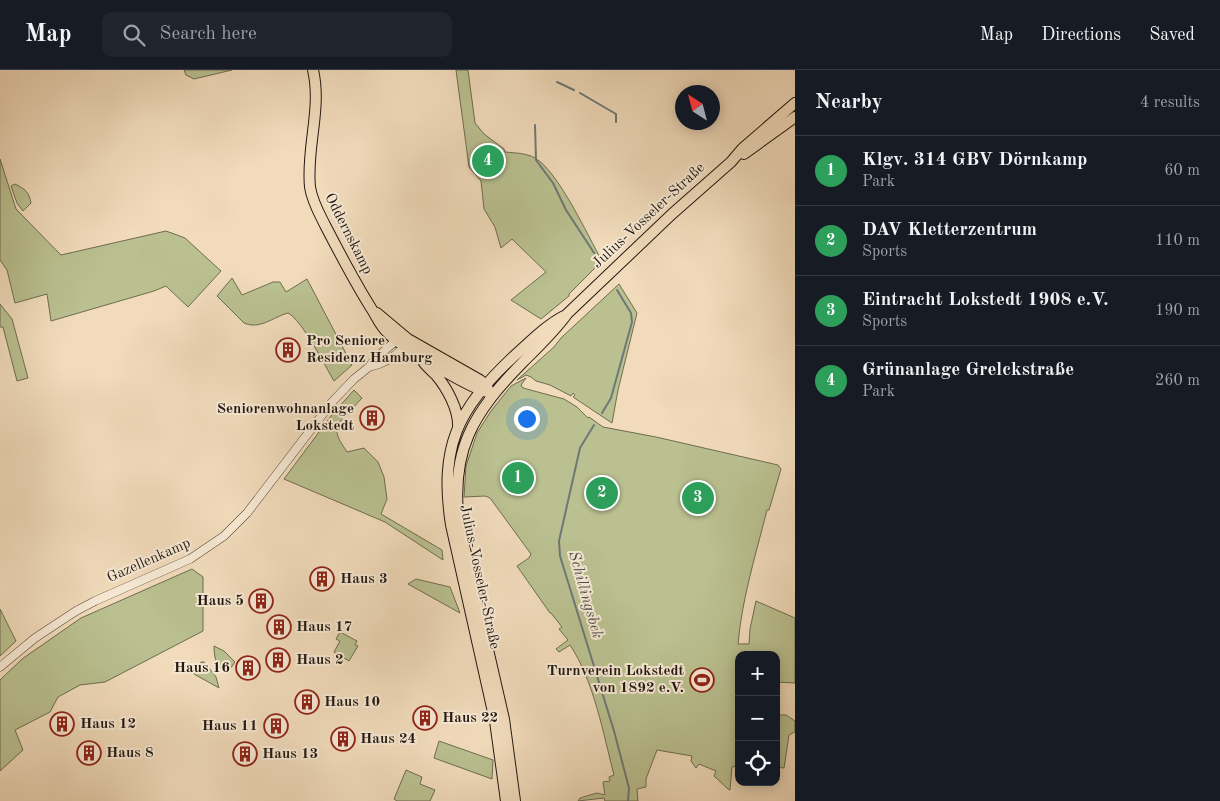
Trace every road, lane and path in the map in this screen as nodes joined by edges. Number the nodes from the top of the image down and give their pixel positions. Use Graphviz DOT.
graph roads {
  1 [pos="312,70"];
  2 [pos="795,103"];
  3 [pos="795,116"];
  4 [pos="731,162"];
  5 [pos="400,341"];
  6 [pos="419,356"];
  7 [pos="489,392"];
  8 [pos="458,427"];
  9 [pos="0,667"];
  10 [pos="506,801"];
  11 [pos="515,801"];
  1 -- 5 [label="main road, Oddernskamp"];
  2 -- 4 [label="main road, Julius-Vosseler-Straße"];
  3 -- 4 [label="main road, Julius-Vosseler-Straße"];
  4 -- 7 [label="main road, Julius-Vosseler-Straße"];
  5 -- 6 [label="main road, Oddernskamp"];
  5 -- 7 [label="main road, Oddernskamp"];
  5 -- 9 [label="street, Gazellenkamp"];
  6 -- 7 [label="main road, Oddernskamp"];
  6 -- 8 [label="main road"];
  7 -- 8 [label="main road, Julius-Vosseler-Straße"];
  7 -- 11 [label="main road, Julius-Vosseler-Straße"];
  8 -- 10 [label="main road, Julius-Vosseler-Straße"];
}
